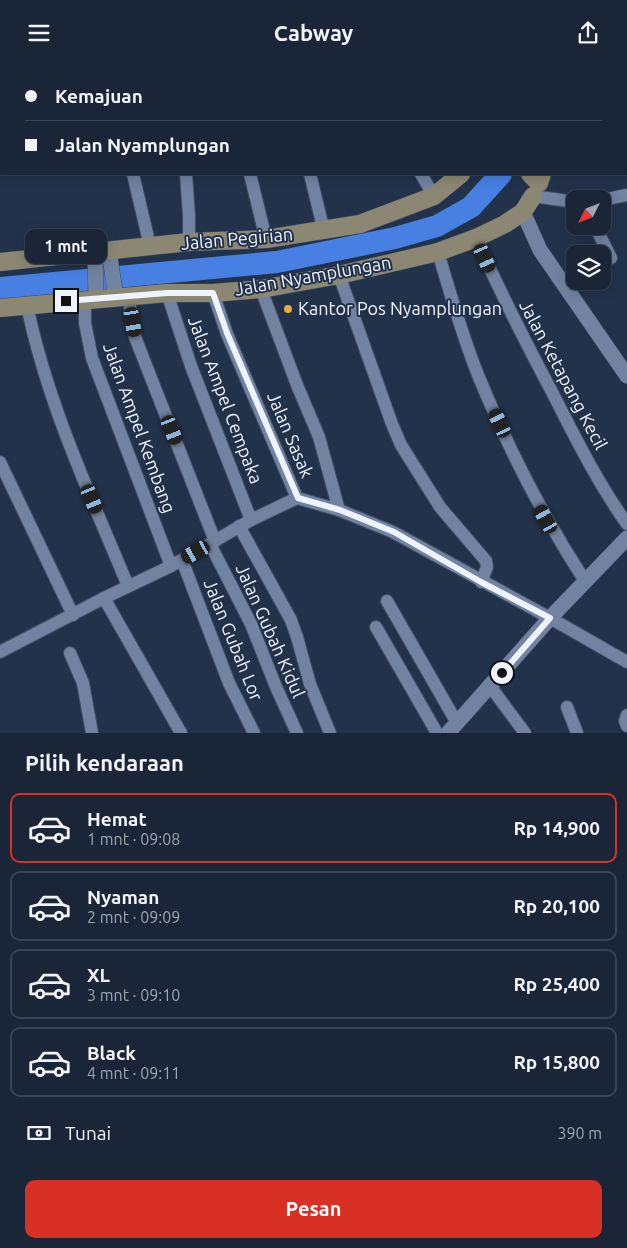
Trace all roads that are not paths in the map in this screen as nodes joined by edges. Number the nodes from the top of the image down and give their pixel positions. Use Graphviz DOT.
graph roads {
  1 [pos="133,175"];
  2 [pos="186,175"];
  3 [pos="250,175"];
  4 [pos="310,175"];
  5 [pos="422,175"];
  6 [pos="460,175"];
  7 [pos="536,182"];
  8 [pos="434,196"];
  9 [pos="627,196"];
  10 [pos="566,197"];
  11 [pos="611,199"];
  12 [pos="523,212"];
  13 [pos="324,231"];
  14 [pos="476,238"];
  15 [pos="266,239"];
  16 [pos="188,242"];
  17 [pos="150,246"];
  18 [pos="438,252"];
  19 [pos="102,256"];
  20 [pos="0,262"];
  21 [pos="339,275"];
  22 [pos="261,289"];
  23 [pos="167,293"];
  24 [pos="213,293"];
  25 [pos="120,295"];
  26 [pos="92,296"];
  27 [pos="27,305"];
  28 [pos="0,308"];
  29 [pos="627,376"];
  30 [pos="0,462"];
  31 [pos="298,498"];
  32 [pos="340,510"];
  33 [pos="252,519"];
  34 [pos="627,524"];
  35 [pos="239,526"];
  36 [pos="627,538"];
  37 [pos="213,543"];
  38 [pos="177,563"];
  39 [pos="585,581"];
  40 [pos="481,582"];
  41 [pos="128,586"];
  42 [pos="104,598"];
  43 [pos="387,601"];
  44 [pos="73,615"];
  45 [pos="550,618"];
  46 [pos="376,627"];
  47 [pos="2,651"];
  48 [pos="70,653"];
  49 [pos="627,662"];
  50 [pos="490,686"];
  51 [pos="567,707"];
  52 [pos="627,715"];
  53 [pos="627,726"];
  54 [pos="450,730"];
  55 [pos="92,733"];
  56 [pos="182,733"];
  57 [pos="254,733"];
  58 [pos="297,733"];
  59 [pos="330,733"];
  60 [pos="437,733"];
  61 [pos="525,733"];
  62 [pos="577,733"];
  1 -- 17 [label="street"];
  2 -- 16 [label="street"];
  3 -- 15 [label="street"];
  4 -- 13 [label="street"];
  5 -- 8 [label="street"];
  6 -- 8 [label="main road, Jalan Pegirian"];
  7 -- 10 [label="street"];
  7 -- 12 [label="main road, Jalan Nyamplungan"];
  8 -- 13 [label="main road, Jalan Pegirian"];
  9 -- 11 [label="street"];
  12 -- 14 [label="main road, Jalan Nyamplungan"];
  12 -- 29 [label="street"];
  13 -- 15 [label="main road, Jalan Pegirian"];
  14 -- 18 [label="main road, Jalan Nyamplungan"];
  14 -- 34 [label="street, Jalan Ketapang Kecil"];
  15 -- 16 [label="main road, Jalan Pegirian"];
  16 -- 17 [label="main road, Jalan Pegirian"];
  17 -- 19 [label="main road, Jalan Pegirian"];
  18 -- 21 [label="main road, Jalan Nyamplungan"];
  18 -- 39 [label="street"];
  19 -- 20 [label="main road, Jalan Pegirian"];
  19 -- 25 [label="street"];
  19 -- 26 [label="street"];
  21 -- 22 [label="main road, Jalan Nyamplungan"];
  21 -- 40 [label="street"];
  22 -- 24 [label="main road, Jalan Nyamplungan"];
  22 -- 32 [label="street"];
  23 -- 24 [label="main road, Jalan Nyamplungan"];
  23 -- 25 [label="main road, Jalan Nyamplungan"];
  23 -- 33 [label="street, Jalan Ampel Cempaka"];
  24 -- 31 [label="street, Jalan Sasak"];
  25 -- 26 [label="main road, Jalan Nyamplungan"];
  25 -- 37 [label="street, Jalan Gubah Kidul"];
  26 -- 27 [label="main road, Jalan Nyamplungan"];
  26 -- 38 [label="street, Jalan Ampel Kembang"];
  27 -- 28 [label="main road, Jalan Nyamplungan"];
  27 -- 41 [label="street"];
  30 -- 44 [label="street"];
  31 -- 32 [label="street, Jalan Sasak"];
  31 -- 33 [label="street"];
  32 -- 40 [label="street, Jalan Sasak"];
  33 -- 35 [label="street"];
  35 -- 37 [label="street"];
  35 -- 59 [label="street"];
  36 -- 39 [label="street"];
  37 -- 38 [label="street"];
  37 -- 58 [label="street, Jalan Gubah Kidul"];
  38 -- 41 [label="street"];
  38 -- 57 [label="street, Jalan Gubah Lor"];
  39 -- 45 [label="street"];
  40 -- 45 [label="street, Jalan Sasak"];
  41 -- 42 [label="street"];
  42 -- 44 [label="street"];
  42 -- 56 [label="street"];
  43 -- 54 [label="street"];
  44 -- 47 [label="street"];
  45 -- 49 [label="street, Jalan Sasak"];
  45 -- 50 [label="street"];
  46 -- 60 [label="street"];
  48 -- 55 [label="street"];
  50 -- 54 [label="street"];
  50 -- 61 [label="street"];
  51 -- 62 [label="street"];
  52 -- 53 [label="street"];
}
